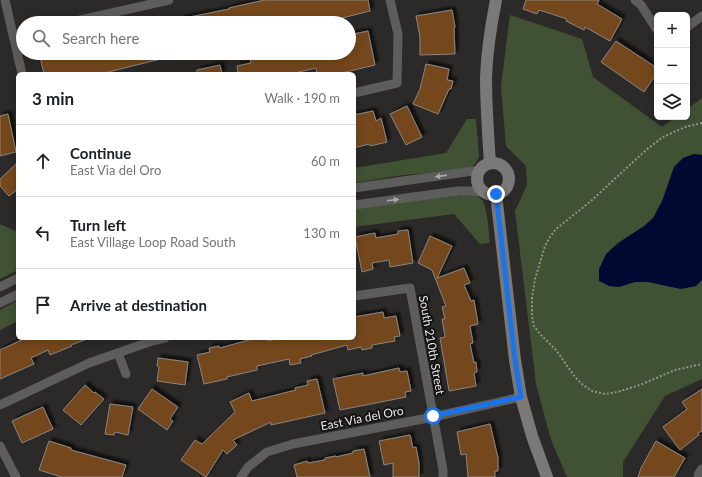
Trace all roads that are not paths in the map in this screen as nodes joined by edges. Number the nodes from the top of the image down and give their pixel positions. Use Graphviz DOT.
graph roads {
  1 [pos="5,0"];
  2 [pos="169,0"];
  3 [pos="390,0"];
  4 [pos="496,0"];
  5 [pos="635,0"];
  6 [pos="98,16"];
  7 [pos="702,16"];
  8 [pos="654,25"];
  9 [pos="690,25"];
  10 [pos="16,34"];
  11 [pos="13,35"];
  12 [pos="16,48"];
  13 [pos="19,60"];
  14 [pos="22,72"];
  15 [pos="356,93"];
  16 [pos="490,163"];
  17 [pos="480,170"];
  18 [pos="356,188"];
  19 [pos="490,193"];
  20 [pos="356,205"];
  21 [pos="16,279"];
  22 [pos="0,287"];
  23 [pos="16,295"];
  24 [pos="356,296"];
  25 [pos="0,303"];
  26 [pos="156,340"];
  27 [pos="118,353"];
  28 [pos="126,374"];
  29 [pos="521,397"];
  30 [pos="0,405"];
  31 [pos="433,416"];
  32 [pos="0,446"];
  33 [pos="702,469"];
  34 [pos="16,477"];
  35 [pos="241,477"];
  36 [pos="443,477"];
  37 [pos="547,477"];
  38 [pos="698,477"];
  1 -- 11 [label="street"];
  2 -- 6 [label="street"];
  3 -- 15 [label="street"];
  4 -- 16 [label="street"];
  5 -- 8 [label="street"];
  7 -- 9 [label="street"];
  10 -- 11 [label="street"];
  11 -- 12 [label="street"];
  13 -- 14 [label="street"];
  16 -- 17 [label="street"];
  16 -- 19 [label="street"];
  17 -- 18 [label="street, one-way"];
  17 -- 19 [label="street"];
  20 -- 19 [label="street, one-way"];
  19 -- 29 [label="street"];
  21 -- 22 [label="street"];
  23 -- 25 [label="street"];
  24 -- 31 [label="street, South 210th Street"];
  26 -- 27 [label="street"];
  27 -- 28 [label="street"];
  27 -- 30 [label="street"];
  29 -- 31 [label="street, East Via del Oro"];
  29 -- 37 [label="street"];
  31 -- 35 [label="street, East Via del Oro"];
  31 -- 36 [label="street, South 210th Street"];
  32 -- 34 [label="street"];
  33 -- 38 [label="street"];
}
